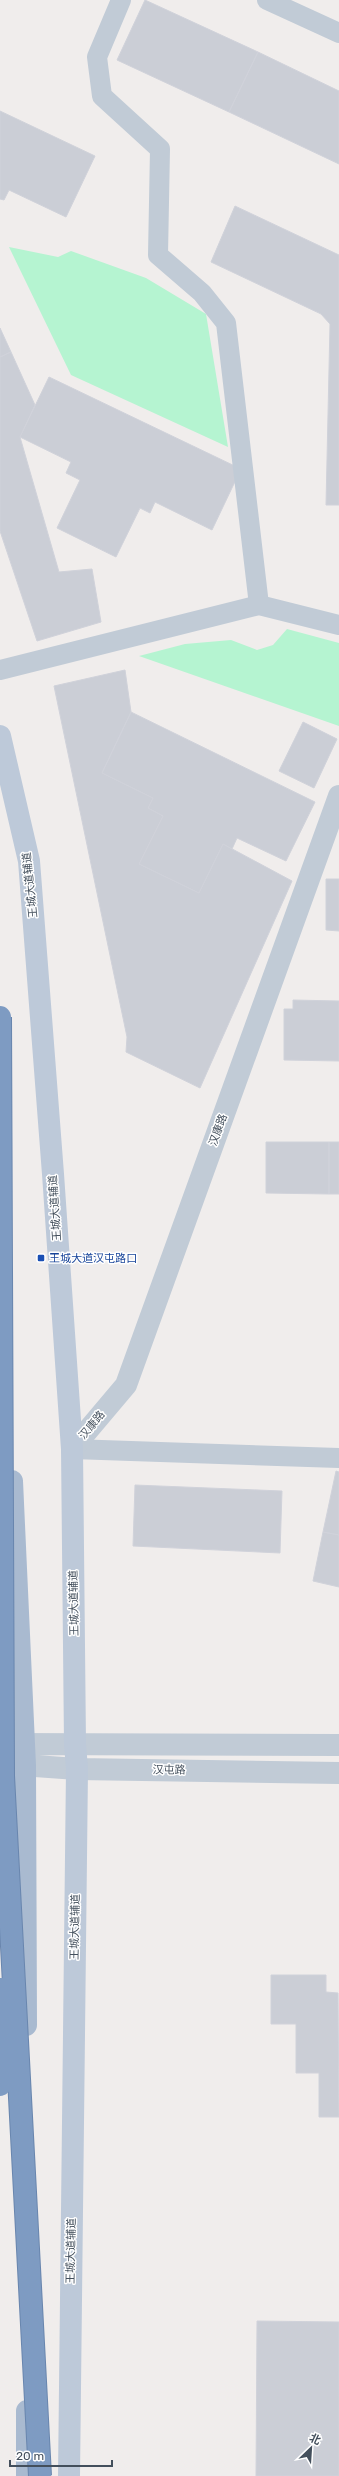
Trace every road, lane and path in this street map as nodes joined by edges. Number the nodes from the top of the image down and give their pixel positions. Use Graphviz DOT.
graph roads {
  1 [pos="120,0"];
  2 [pos="267,0"];
  3 [pos="339,33"];
  4 [pos="259,605"];
  5 [pos="339,625"];
  6 [pos="0,670"];
  7 [pos="0,736"];
  8 [pos="339,796"];
  9 [pos="0,1017"];
  10 [pos="0,1301"];
  11 [pos="5,1439"];
  12 [pos="72,1449"];
  13 [pos="339,1458"];
  14 [pos="0,1723"];
  15 [pos="24,1743"];
  16 [pos="0,1744"];
  17 [pos="75,1744"];
  18 [pos="339,1745"];
  19 [pos="25,1766"];
  20 [pos="78,1769"];
  21 [pos="2,1770"];
  22 [pos="339,1773"];
  23 [pos="0,2009"];
  24 [pos="26,2010"];
  25 [pos="0,2085"];
  26 [pos="27,2476"];
  27 [pos="40,2476"];
  28 [pos="69,2476"];
  1 -- 4 [label="lane"];
  2 -- 3 [label="lane"];
  4 -- 5 [label="lane"];
  4 -- 6 [label="lane"];
  7 -- 12 [label="main road, 王城大道辅道"];
  8 -- 12 [label="street, 汉康路"];
  9 -- 21 [label="highway, bridge"];
  10 -- 11 [label="main road"];
  11 -- 15 [label="main road"];
  12 -- 13 [label="lane"];
  12 -- 17 [label="main road, 王城大道辅道"];
  14 -- 21 [label="highway, bridge"];
  15 -- 16 [label="street"];
  15 -- 17 [label="street"];
  15 -- 19 [label="main road"];
  17 -- 18 [label="street"];
  17 -- 20 [label="main road, 王城大道辅道"];
  19 -- 20 [label="street, 汉屯路"];
  19 -- 21 [label="street, 汉屯路"];
  19 -- 24 [label="main road"];
  20 -- 22 [label="street, 汉屯路"];
  20 -- 28 [label="main road, 王城大道辅道"];
  21 -- 25 [label="highway, bridge"];
  21 -- 27 [label="highway, bridge"];
  23 -- 24 [label="main road"];
  24 -- 26 [label="main road"];
}
